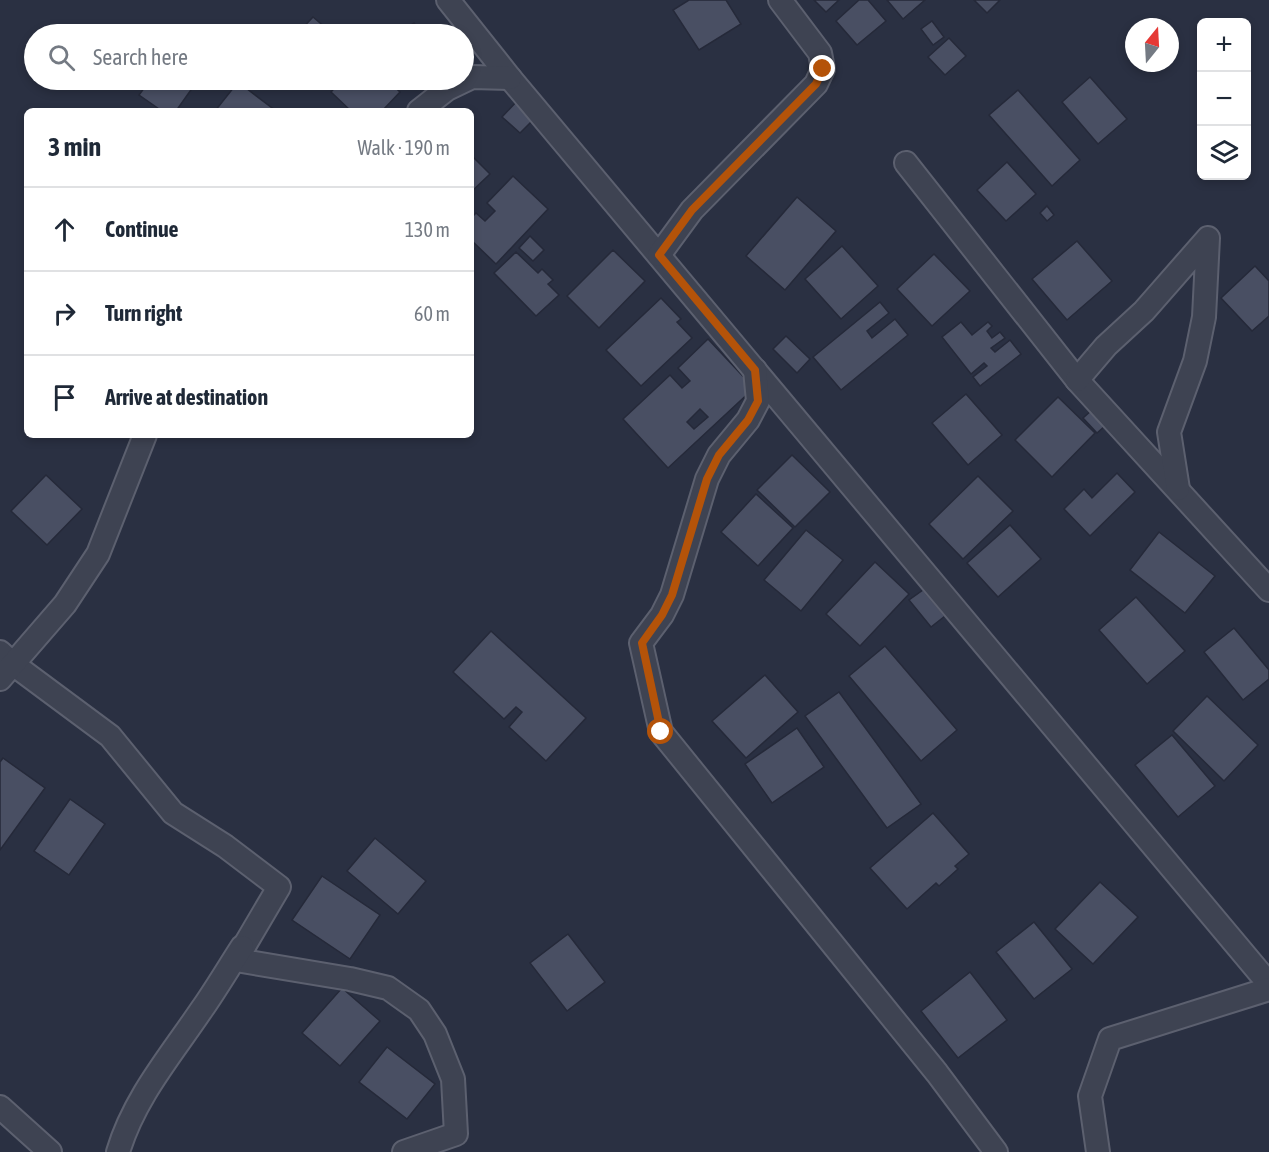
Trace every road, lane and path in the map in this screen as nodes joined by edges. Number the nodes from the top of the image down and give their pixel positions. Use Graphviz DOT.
graph roads {
  1 [pos="448,0"];
  2 [pos="780,0"];
  3 [pos="467,24"];
  4 [pos="474,33"];
  5 [pos="474,77"];
  6 [pos="510,78"];
  7 [pos="446,90"];
  8 [pos="423,108"];
  9 [pos="906,163"];
  10 [pos="659,255"];
  11 [pos="755,370"];
  12 [pos="1077,380"];
  13 [pos="144,438"];
  14 [pos="1178,489"];
  15 [pos="1269,590"];
  16 [pos="4,665"];
  17 [pos="279,887"];
  18 [pos="1269,984"];
  19 [pos="1269,989"];
  20 [pos="0,1107"];
  21 [pos="462,1143"];
  22 [pos="50,1152"];
  23 [pos="118,1152"];
  24 [pos="404,1152"];
  25 [pos="996,1152"];
  26 [pos="1098,1152"];
  1 -- 3 [label="street"];
  2 -- 10 [label="street"];
  4 -- 6 [label="street"];
  5 -- 6 [label="street"];
  6 -- 10 [label="street"];
  7 -- 8 [label="street"];
  9 -- 12 [label="street"];
  10 -- 11 [label="street"];
  11 -- 18 [label="street"];
  11 -- 25 [label="street"];
  12 -- 14 [label="street"];
  12 -- 14 [label="street"];
  13 -- 16 [label="street"];
  14 -- 15 [label="street"];
  16 -- 17 [label="street"];
  17 -- 21 [label="street"];
  17 -- 23 [label="street"];
  19 -- 26 [label="street"];
  20 -- 22 [label="street"];
  21 -- 24 [label="street"];
}
